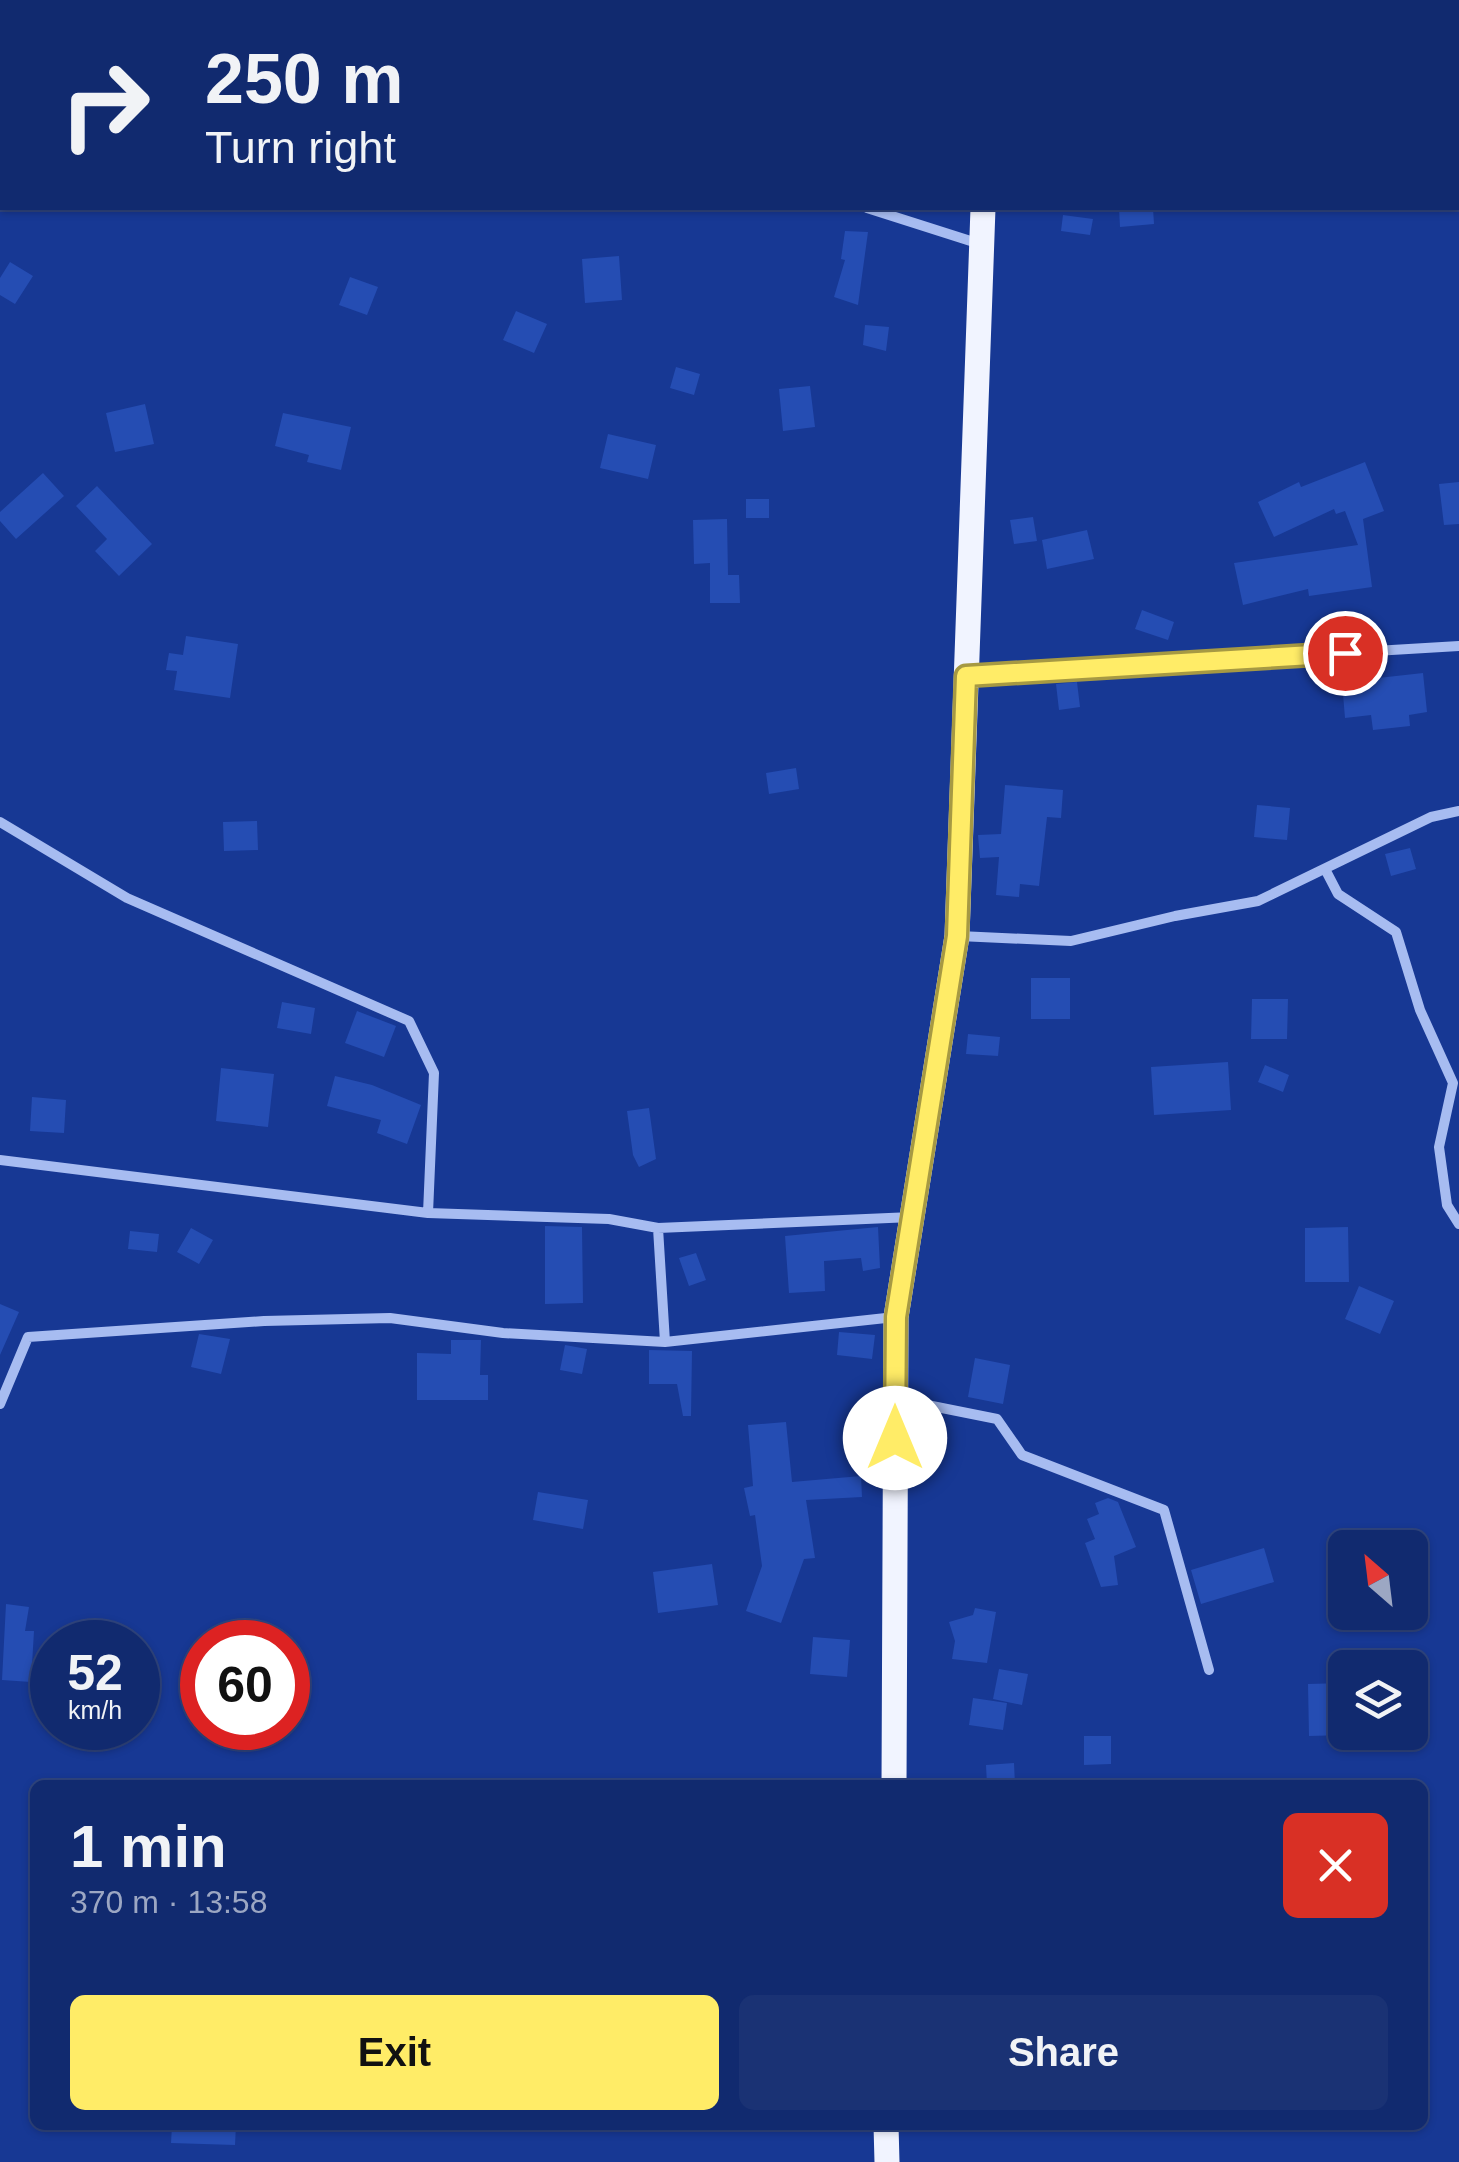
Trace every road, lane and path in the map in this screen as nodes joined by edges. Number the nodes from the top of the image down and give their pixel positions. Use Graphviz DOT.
graph roads {
  1 [pos="873,210"];
  2 [pos="984,210"];
  3 [pos="981,245"];
  4 [pos="1459,646"];
  5 [pos="966,676"];
  6 [pos="1459,811"];
  7 [pos="0,822"];
  8 [pos="1324,869"];
  9 [pos="957,936"];
  10 [pos="0,1160"];
  11 [pos="428,1213"];
  12 [pos="912,1217"];
  13 [pos="1459,1224"];
  14 [pos="658,1228"];
  15 [pos="896,1317"];
  16 [pos="665,1342"];
  17 [pos="896,1399"];
  18 [pos="0,1404"];
  19 [pos="1209,1670"];
  20 [pos="894,1780"];
  21 [pos="886,2130"];
  22 [pos="887,2162"];
  1 -- 3 [label="street"];
  2 -- 3 [label="main road"];
  3 -- 5 [label="main road"];
  4 -- 5 [label="street"];
  5 -- 9 [label="main road"];
  6 -- 8 [label="street"];
  7 -- 11 [label="street"];
  8 -- 9 [label="street"];
  8 -- 13 [label="street"];
  9 -- 12 [label="main road"];
  10 -- 11 [label="street"];
  11 -- 14 [label="street"];
  12 -- 14 [label="street"];
  12 -- 15 [label="main road"];
  14 -- 16 [label="street"];
  15 -- 16 [label="street"];
  15 -- 17 [label="main road"];
  16 -- 18 [label="street"];
  17 -- 19 [label="street"];
  17 -- 20 [label="main road"];
  21 -- 22 [label="main road"];
}
